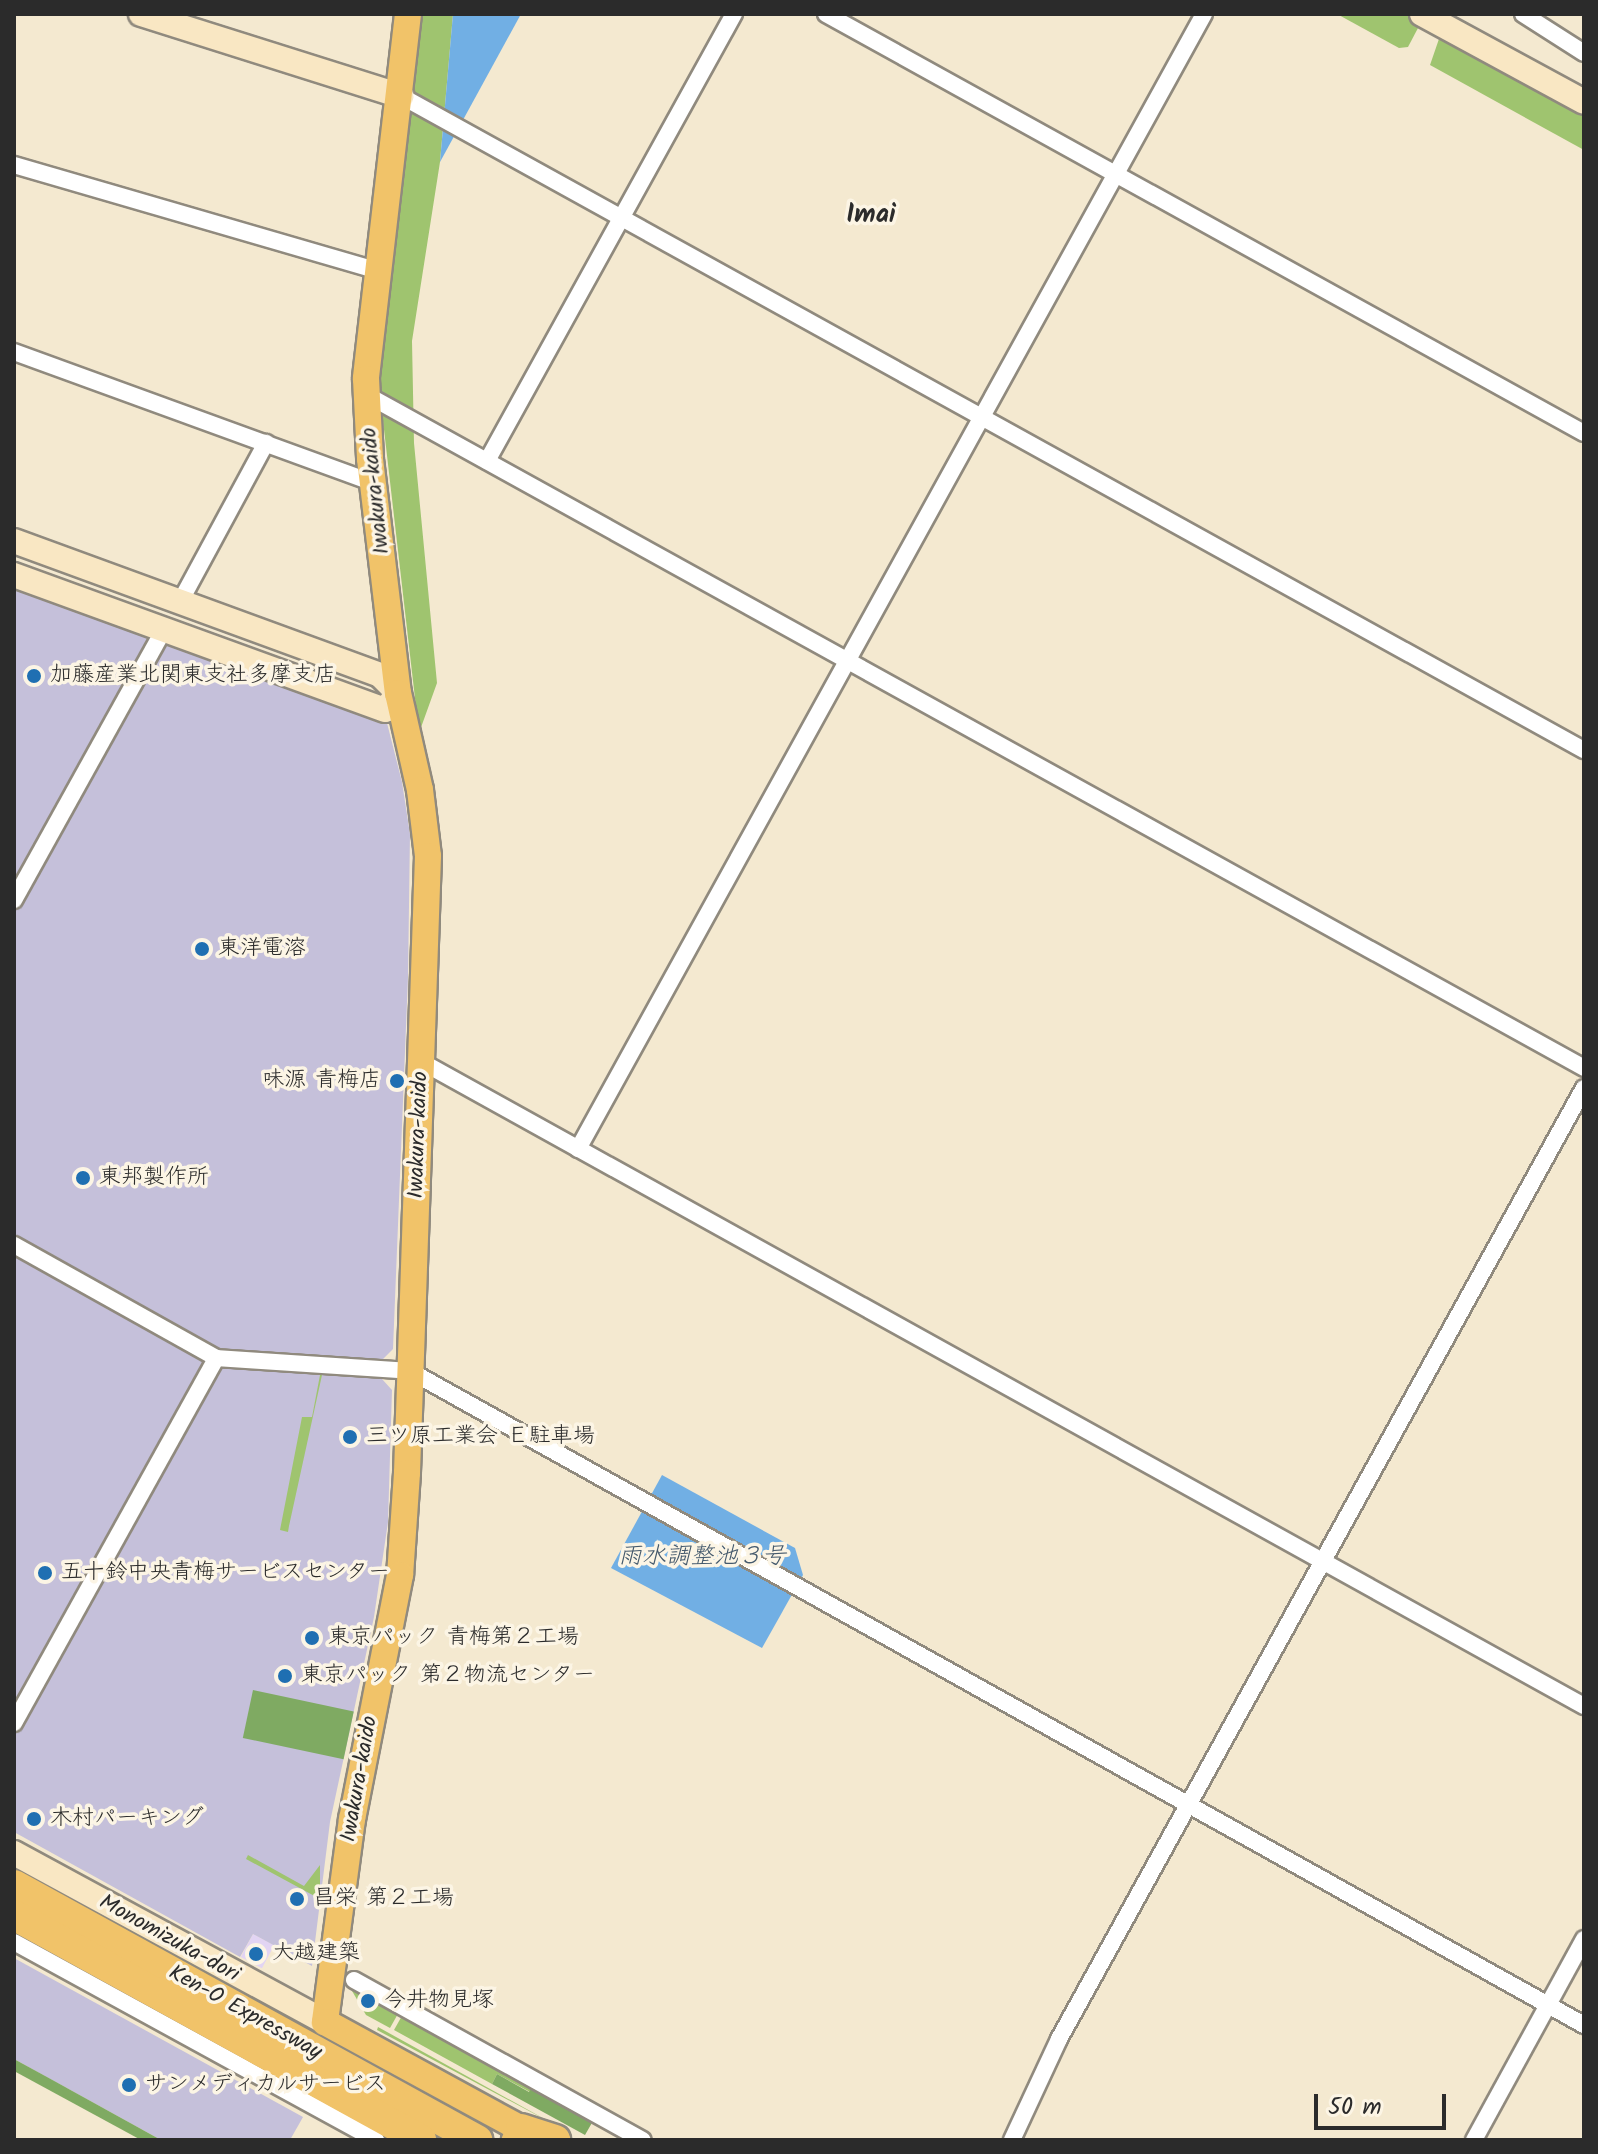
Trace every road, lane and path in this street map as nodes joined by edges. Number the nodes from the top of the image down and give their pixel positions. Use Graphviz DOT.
graph roads {
  1 [pos="141,14"];
  2 [pos="408,14"];
  3 [pos="734,14"];
  4 [pos="826,14"];
  5 [pos="1204,14"];
  6 [pos="1523,14"];
  7 [pos="1429,15"];
  8 [pos="1584,53"];
  9 [pos="401,96"];
  10 [pos="1584,102"];
  11 [pos="14,165"];
  12 [pos="1115,172"];
  13 [pos="621,218"];
  14 [pos="379,271"];
  15 [pos="14,352"];
  16 [pos="367,395"];
  17 [pos="981,417"];
  18 [pos="1584,433"];
  19 [pos="266,443"];
  20 [pos="487,461"];
  21 [pos="374,483"];
  22 [pos="14,541"];
  23 [pos="14,575"];
  24 [pos="180,602"];
  25 [pos="164,629"];
  26 [pos="847,661"];
  27 [pos="398,693"];
  28 [pos="1584,750"];
  29 [pos="14,900"];
  30 [pos="422,1062"];
  31 [pos="1584,1068"];
  32 [pos="1584,1088"];
  33 [pos="578,1149"];
  34 [pos="14,1245"];
  35 [pos="216,1358"];
  36 [pos="410,1371"];
  37 [pos="1323,1562"];
  38 [pos="1584,1706"];
  39 [pos="14,1723"];
  40 [pos="1187,1806"];
  41 [pos="14,1853"];
  42 [pos="14,1885"];
  43 [pos="14,1915"];
  44 [pos="1584,1939"];
  45 [pos="14,1942"];
  46 [pos="354,1980"];
  47 [pos="1547,2004"];
  48 [pos="325,2022"];
  49 [pos="1584,2025"];
  50 [pos="524,2136"];
  51 [pos="376,2140"];
  52 [pos="421,2140"];
  53 [pos="477,2140"];
  54 [pos="555,2140"];
  55 [pos="643,2140"];
  56 [pos="1012,2140"];
  57 [pos="1474,2140"];
  1 -- 9 [label="street"];
  2 -- 9 [label="main road, Iwakura-kaido"];
  3 -- 13 [label="street"];
  4 -- 12 [label="street"];
  5 -- 12 [label="street"];
  6 -- 8 [label="street"];
  7 -- 10 [label="street"];
  9 -- 13 [label="street"];
  9 -- 14 [label="main road, Iwakura-kaido"];
  11 -- 14 [label="street"];
  12 -- 17 [label="street"];
  12 -- 18 [label="street"];
  13 -- 17 [label="street"];
  13 -- 20 [label="street"];
  14 -- 16 [label="main road, Iwakura-kaido"];
  15 -- 19 [label="street"];
  16 -- 20 [label="street"];
  16 -- 21 [label="main road, Iwakura-kaido"];
  17 -- 26 [label="street"];
  17 -- 28 [label="street"];
  19 -- 21 [label="street"];
  19 -- 24 [label="street"];
  20 -- 26 [label="street"];
  21 -- 27 [label="main road, Iwakura-kaido"];
  22 -- 24 [label="street"];
  23 -- 25 [label="street"];
  24 -- 27 [label="street"];
  25 -- 27 [label="street"];
  25 -- 29 [label="street"];
  26 -- 31 [label="street"];
  26 -- 33 [label="street"];
  27 -- 30 [label="main road, Iwakura-kaido"];
  30 -- 33 [label="street"];
  30 -- 36 [label="main road, Iwakura-kaido"];
  32 -- 37 [label="street"];
  33 -- 37 [label="street"];
  34 -- 35 [label="street"];
  35 -- 36 [label="street"];
  35 -- 39 [label="street"];
  36 -- 40 [label="street"];
  36 -- 48 [label="main road, Iwakura-kaido"];
  37 -- 38 [label="street"];
  37 -- 40 [label="street"];
  40 -- 47 [label="street"];
  40 -- 56 [label="street"];
  41 -- 48 [label="street, Monomizuka-dori"];
  42 -- 53 [label="highway, Ken-O Expressway"];
  43 -- 52 [label="highway, Ken-O Expressway"];
  44 -- 47 [label="street"];
  45 -- 51 [label="street"];
  46 -- 55 [label="street"];
  47 -- 49 [label="street"];
  47 -- 57 [label="street"];
  48 -- 50 [label="main road"];
  50 -- 54 [label="highway"];
}
